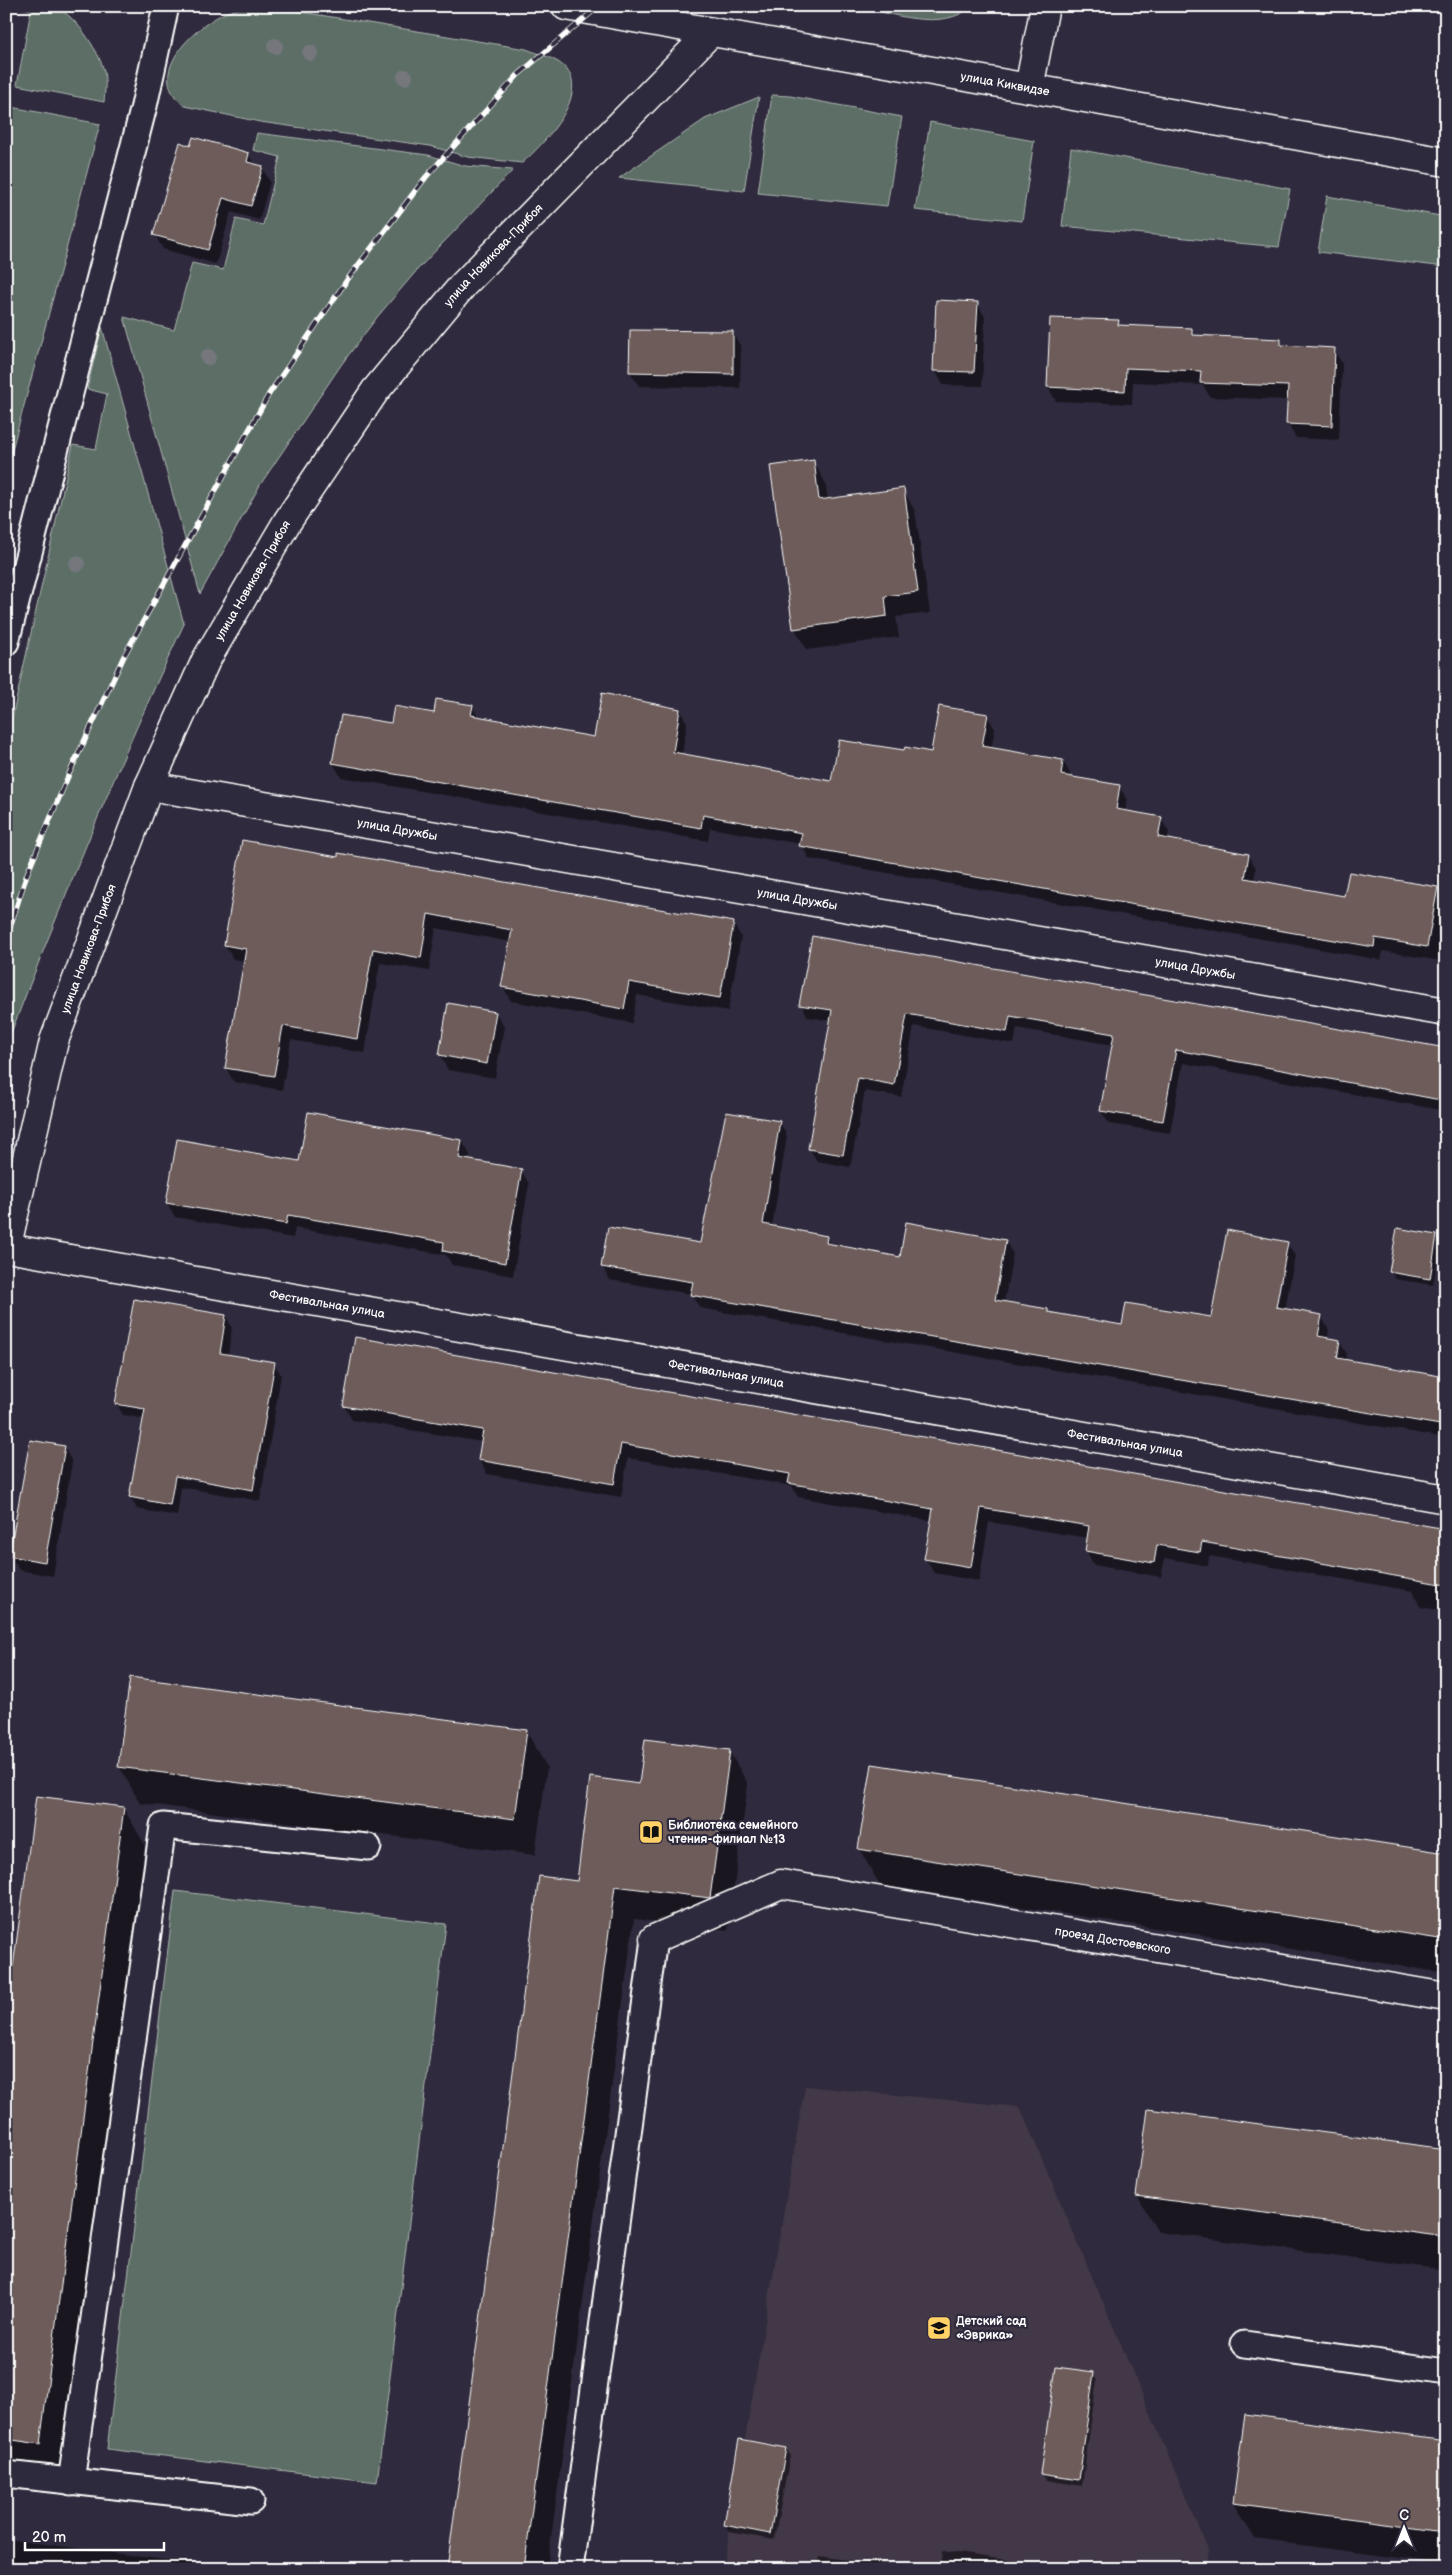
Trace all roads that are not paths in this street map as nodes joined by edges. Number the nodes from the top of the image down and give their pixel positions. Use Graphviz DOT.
graph roads {
  1 [pos="166,6"];
  2 [pos="566,6"];
  3 [pos="1045,6"];
  4 [pos="711,32"];
  5 [pos="1029,88"];
  6 [pos="1446,162"];
  7 [pos="6,642"];
  8 [pos="149,786"];
  9 [pos="1446,1012"];
  10 [pos="6,1249"];
  11 [pos="1446,1499"];
  12 [pos="368,1848"];
  13 [pos="654,1939"];
  14 [pos="1446,1997"];
  15 [pos="1244,2344"];
  16 [pos="1446,2372"];
  17 [pos="6,2474"];
  18 [pos="71,2482"];
  19 [pos="251,2501"];
  20 [pos="570,2569"];
  1 -- 7 [label="lane"];
  2 -- 4 [label="street, улица Киквидзе"];
  3 -- 5 [label="street"];
  4 -- 5 [label="street, улица Киквидзе"];
  4 -- 8 [label="street, улица Новикова-Прибоя"];
  5 -- 6 [label="street, улица Киквидзе"];
  8 -- 9 [label="street, улица Дружбы"];
  8 -- 10 [label="street, улица Новикова-Прибоя"];
  10 -- 11 [label="street, Фестивальная улица"];
  12 -- 18 [label="lane"];
  13 -- 14 [label="street, проезд Достоевского"];
  13 -- 20 [label="lane"];
  15 -- 16 [label="lane"];
  17 -- 18 [label="lane"];
  18 -- 19 [label="lane"];
}
